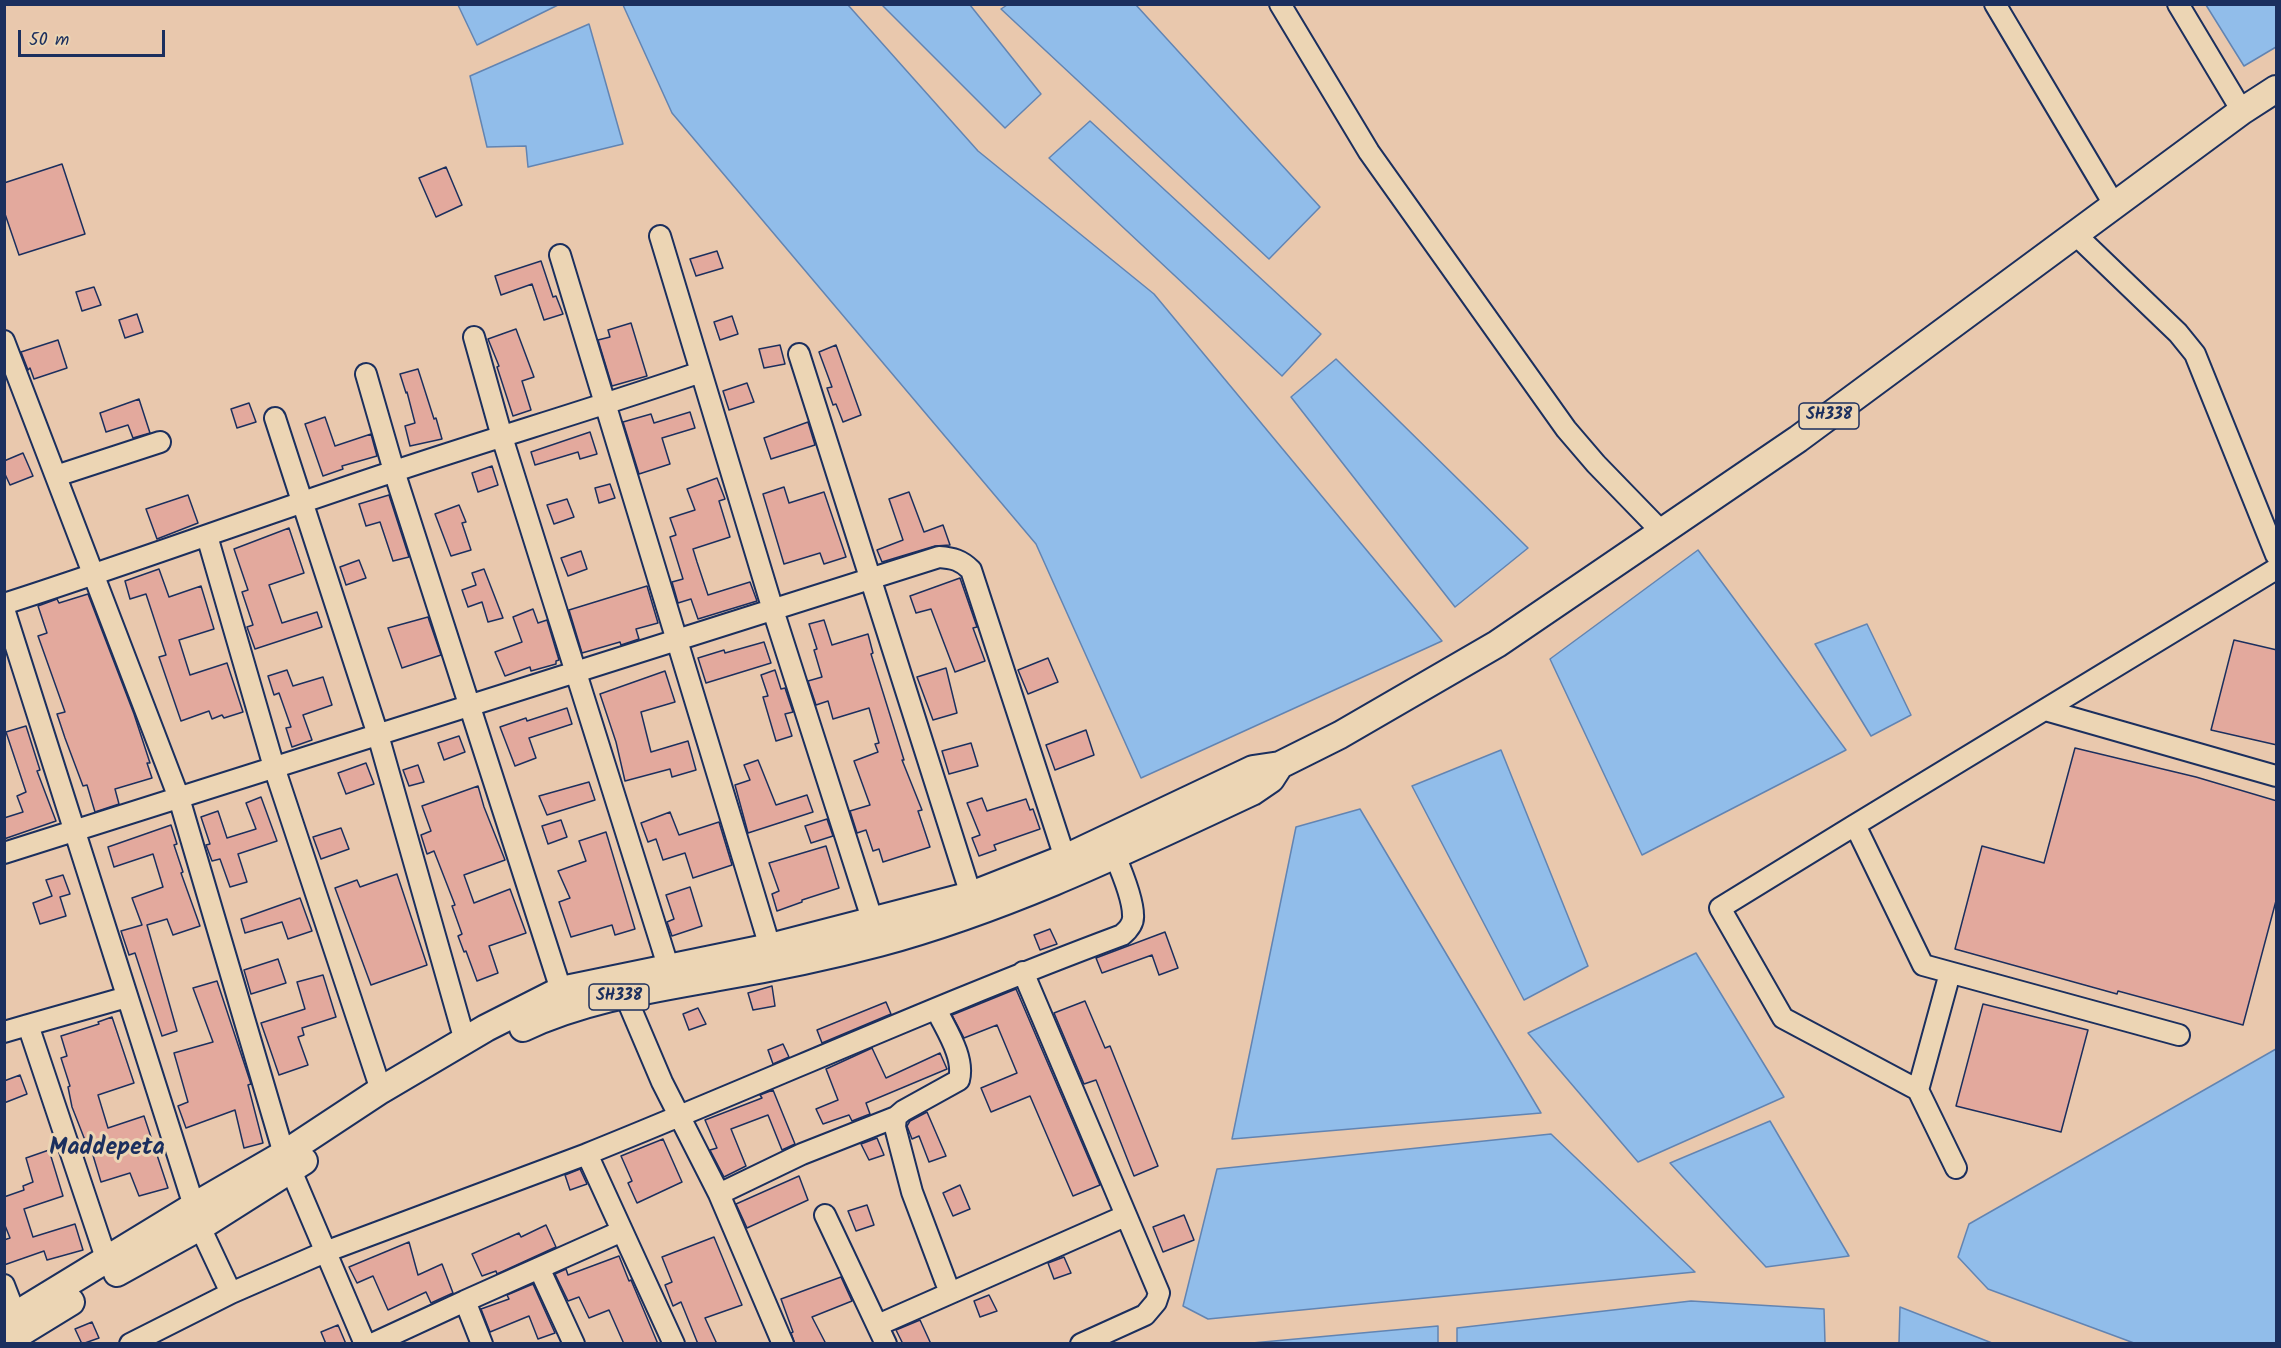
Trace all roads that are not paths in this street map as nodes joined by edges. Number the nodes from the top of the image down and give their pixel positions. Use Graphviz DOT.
graph roads {
  1 [pos="1280,4"];
  2 [pos="2178,4"];
  3 [pos="2004,8"];
  4 [pos="2277,89"];
  5 [pos="2242,111"];
  6 [pos="2115,206"];
  7 [pos="660,236"];
  8 [pos="2076,236"];
  9 [pos="560,255"];
  10 [pos="474,337"];
  11 [pos="4,341"];
  12 [pos="799,354"];
  13 [pos="701,372"];
  14 [pos="366,374"];
  15 [pos="605,405"];
  16 [pos="275,418"];
  17 [pos="502,437"];
  18 [pos="160,442"];
  19 [pos="394,471"];
  20 [pos="56,476"];
  21 [pos="303,503"];
  22 [pos="1661,531"];
  23 [pos="207,536"];
  24 [pos="2276,558"];
  25 [pos="94,575"];
  26 [pos="872,578"];
  27 [pos="4,604"];
  28 [pos="4,609"];
  29 [pos="773,610"];
  30 [pos="676,640"];
  31 [pos="576,672"];
  32 [pos="471,705"];
  33 [pos="2045,710"];
  34 [pos="378,735"];
  35 [pos="1280,765"];
  36 [pos="274,767"];
  37 [pos="2277,776"];
  38 [pos="179,798"];
  39 [pos="1855,825"];
  40 [pos="75,831"];
  41 [pos="4,853"];
  42 [pos="1115,856"];
  43 [pos="1065,858"];
  44 [pos="971,895"];
  45 [pos="873,922"];
  46 [pos="770,947"];
  47 [pos="668,966"];
  48 [pos="1023,972"];
  49 [pos="1950,973"];
  50 [pos="561,990"];
  51 [pos="625,995"];
  52 [pos="126,997"];
  53 [pos="936,1009"];
  54 [pos="28,1025"];
  55 [pos="4,1032"];
  56 [pos="2179,1035"];
  57 [pos="465,1041"];
  58 [pos="381,1090"];
  59 [pos="1918,1090"];
  60 [pos="680,1117"];
  61 [pos="896,1117"];
  62 [pos="588,1154"];
  63 [pos="287,1162"];
  64 [pos="1956,1168"];
  65 [pos="719,1194"];
  66 [pos="825,1215"];
  67 [pos="1125,1216"];
  68 [pos="201,1227"];
  69 [pos="622,1231"];
  70 [pos="322,1244"];
  71 [pos="107,1261"];
  72 [pos="539,1268"];
  73 [pos="4,1285"];
  74 [pos="229,1288"];
  75 [pos="950,1293"];
  76 [pos="465,1301"];
  77 [pos="10,1319"];
  78 [pos="878,1325"];
  79 [pos="4,1343"];
  80 [pos="130,1344"];
  81 [pos="365,1344"];
  82 [pos="372,1344"];
  83 [pos="482,1344"];
  84 [pos="574,1344"];
  85 [pos="674,1344"];
  86 [pos="783,1344"];
  87 [pos="886,1344"];
  88 [pos="1081,1344"];
  1 -- 22 [label="street"];
  2 -- 5 [label="street"];
  3 -- 6 [label="street"];
  4 -- 5 [label="main road, SH338"];
  5 -- 6 [label="main road, SH338"];
  6 -- 8 [label="main road, SH338"];
  7 -- 13 [label="street"];
  8 -- 22 [label="main road, SH338"];
  8 -- 24 [label="street"];
  9 -- 15 [label="street"];
  10 -- 17 [label="street"];
  11 -- 20 [label="street"];
  12 -- 26 [label="street"];
  13 -- 15 [label="street"];
  13 -- 29 [label="street"];
  14 -- 19 [label="street"];
  15 -- 17 [label="street"];
  15 -- 30 [label="street"];
  16 -- 21 [label="street"];
  17 -- 19 [label="street"];
  17 -- 31 [label="street"];
  18 -- 20 [label="street"];
  19 -- 21 [label="street"];
  19 -- 32 [label="street"];
  20 -- 25 [label="street"];
  21 -- 23 [label="street"];
  21 -- 34 [label="street"];
  22 -- 35 [label="main road, SH338"];
  23 -- 25 [label="street"];
  23 -- 36 [label="street"];
  24 -- 33 [label="street"];
  25 -- 27 [label="street"];
  25 -- 38 [label="street"];
  26 -- 29 [label="street"];
  26 -- 43 [label="street"];
  26 -- 44 [label="street"];
  28 -- 40 [label="street"];
  29 -- 30 [label="street"];
  29 -- 45 [label="street"];
  30 -- 31 [label="street"];
  30 -- 46 [label="street"];
  31 -- 32 [label="street"];
  31 -- 47 [label="street"];
  32 -- 34 [label="street"];
  32 -- 50 [label="street"];
  33 -- 37 [label="street"];
  33 -- 39 [label="street"];
  34 -- 36 [label="street"];
  34 -- 57 [label="street"];
  35 -- 42 [label="main road, SH338"];
  35 -- 43 [label="main road, SH338"];
  36 -- 38 [label="street"];
  36 -- 58 [label="street"];
  38 -- 40 [label="street"];
  38 -- 63 [label="street"];
  39 -- 49 [label="street"];
  39 -- 59 [label="street"];
  40 -- 41 [label="street"];
  40 -- 52 [label="street"];
  42 -- 48 [label="street"];
  42 -- 51 [label="main road, SH338"];
  43 -- 44 [label="main road, SH338"];
  44 -- 45 [label="main road, SH338"];
  45 -- 46 [label="main road, SH338"];
  46 -- 47 [label="main road, SH338"];
  47 -- 50 [label="main road, SH338"];
  48 -- 53 [label="street"];
  48 -- 67 [label="street"];
  49 -- 56 [label="street"];
  49 -- 59 [label="street"];
  50 -- 57 [label="main road, SH338"];
  51 -- 60 [label="street"];
  51 -- 63 [label="main road, SH338"];
  52 -- 54 [label="street"];
  52 -- 68 [label="street"];
  53 -- 60 [label="street"];
  53 -- 61 [label="street"];
  54 -- 55 [label="street"];
  54 -- 71 [label="street"];
  57 -- 58 [label="main road, SH338"];
  58 -- 63 [label="main road, SH338"];
  59 -- 64 [label="street"];
  60 -- 62 [label="street"];
  60 -- 65 [label="street"];
  61 -- 65 [label="street"];
  61 -- 75 [label="street"];
  62 -- 69 [label="street"];
  62 -- 70 [label="street"];
  63 -- 68 [label="main road, SH338"];
  63 -- 70 [label="street"];
  65 -- 86 [label="street"];
  66 -- 78 [label="street"];
  67 -- 75 [label="street"];
  67 -- 88 [label="street"];
  68 -- 71 [label="main road, SH338"];
  68 -- 74 [label="street"];
  68 -- 79 [label="main road, SH338"];
  69 -- 72 [label="street"];
  69 -- 85 [label="street"];
  70 -- 74 [label="street"];
  70 -- 81 [label="street"];
  71 -- 77 [label="main road, SH338"];
  72 -- 76 [label="street"];
  72 -- 84 [label="street"];
  73 -- 77 [label="street"];
  74 -- 80 [label="street"];
  75 -- 78 [label="street"];
  76 -- 82 [label="street"];
  76 -- 83 [label="street"];
  78 -- 87 [label="street"];
}
